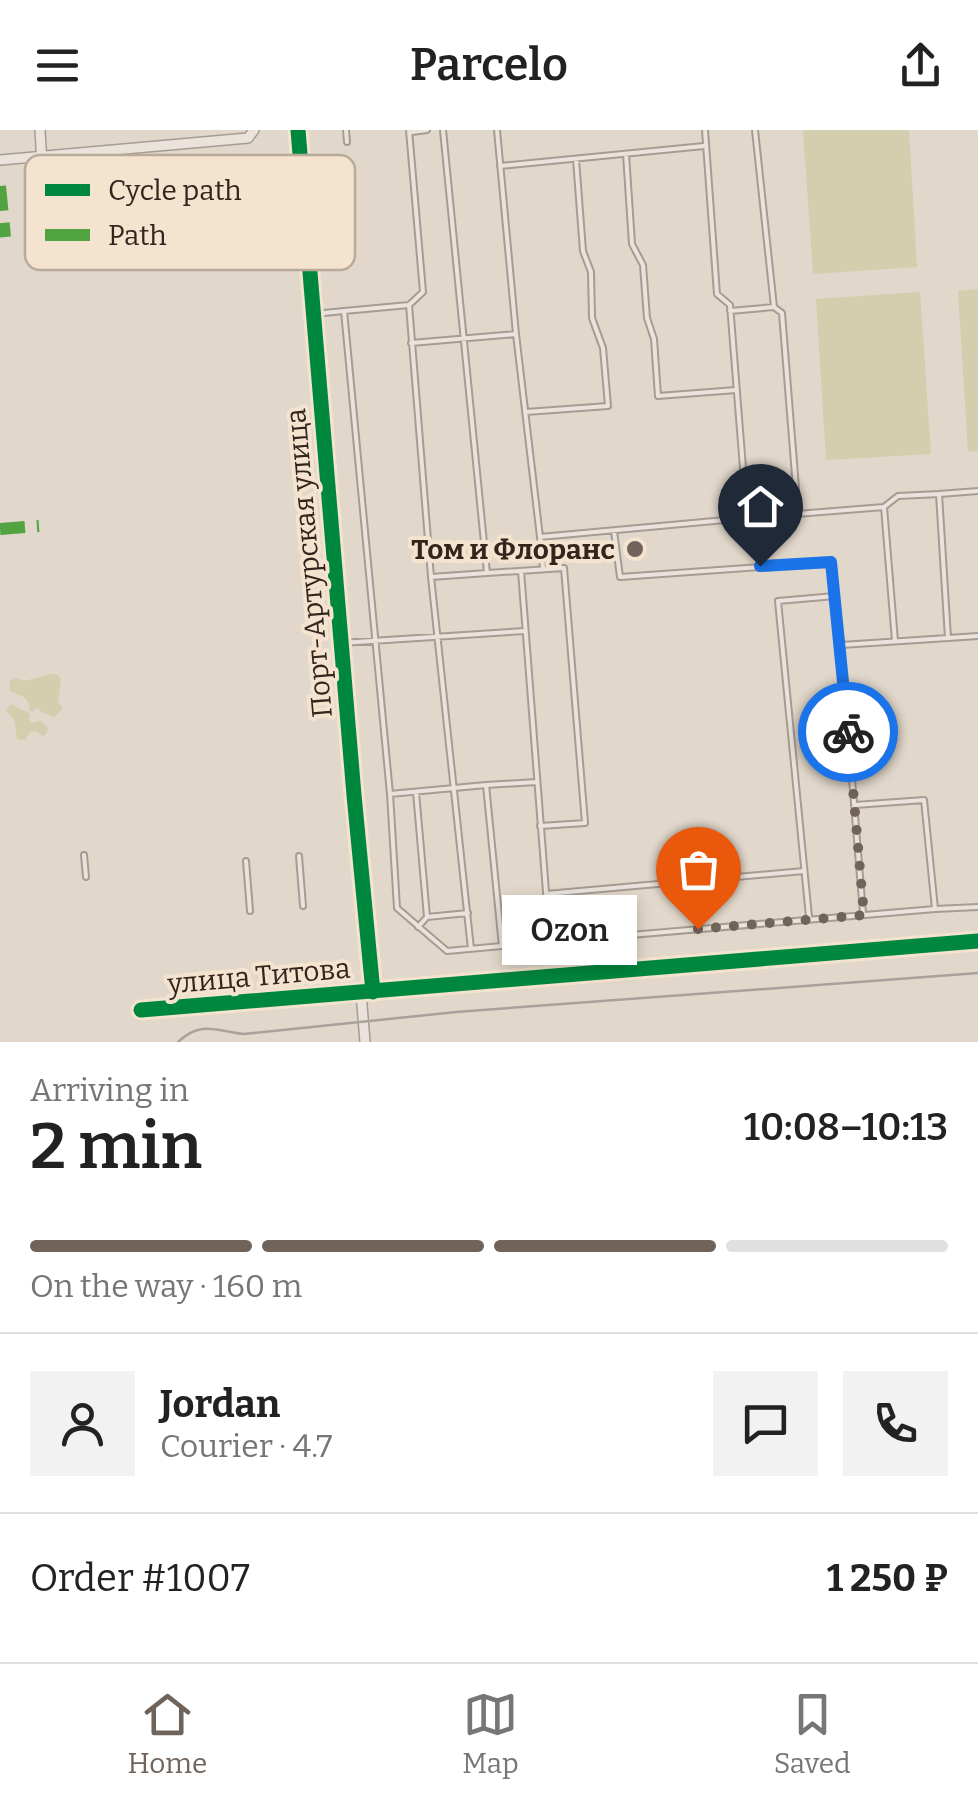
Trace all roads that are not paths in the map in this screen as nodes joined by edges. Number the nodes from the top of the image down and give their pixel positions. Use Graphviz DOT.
graph roads {
  1 [pos="40,130"];
  2 [pos="254,130"];
  3 [pos="298,130"];
  4 [pos="346,130"];
  5 [pos="427,130"];
  6 [pos="443,130"];
  7 [pos="497,130"];
  8 [pos="705,130"];
  9 [pos="755,130"];
  10 [pos="410,131"];
  11 [pos="347,142"];
  12 [pos="706,146"];
  13 [pos="626,154"];
  14 [pos="41,155"];
  15 [pos="63,155"];
  16 [pos="300,155"];
  17 [pos="25,158"];
  18 [pos="576,159"];
  19 [pos="0,160"];
  20 [pos="500,166"];
  21 [pos="309,270"];
  22 [pos="409,306"];
  23 [pos="774,307"];
  24 [pos="344,311"];
  25 [pos="730,311"];
  26 [pos="312,314"];
  27 [pos="516,334"];
  28 [pos="463,338"];
  29 [pos="412,343"];
  30 [pos="736,390"];
  31 [pos="526,412"];
  32 [pos="978,491"];
  33 [pos="745,492"];
  34 [pos="938,494"];
  35 [pos="884,508"];
  36 [pos="747,518"];
  37 [pos="614,532"];
  38 [pos="540,538"];
  39 [pos="543,569"];
  40 [pos="520,570"];
  41 [pos="486,573"];
  42 [pos="432,577"];
  43 [pos="835,596"];
  44 [pos="525,631"];
  45 [pos="438,635"];
  46 [pos="978,636"];
  47 [pos="948,638"];
  48 [pos="376,640"];
  49 [pos="895,642"];
  50 [pos="340,643"];
  51 [pos="841,645"];
  52 [pos="537,782"];
  53 [pos="486,785"];
  54 [pos="454,788"];
  55 [pos="416,792"];
  56 [pos="390,794"];
  57 [pos="854,805"];
  58 [pos="540,826"];
  59 [pos="84,855"];
  60 [pos="299,856"];
  61 [pos="246,861"];
  62 [pos="804,871"];
  63 [pos="86,877"];
  64 [pos="546,894"];
  65 [pos="303,906"];
  66 [pos="978,907"];
  67 [pos="250,910"];
  68 [pos="935,910"];
  69 [pos="468,913"];
  70 [pos="864,915"];
  71 [pos="428,917"];
  72 [pos="810,919"];
  73 [pos="418,927"];
  74 [pos="978,942"];
  75 [pos="550,943"];
  76 [pos="502,946"];
  77 [pos="470,949"];
  78 [pos="374,992"];
  79 [pos="361,993"];
  80 [pos="141,1010"];
  81 [pos="365,1042"];
  1 -- 14 [label="street"];
  2 -- 15 [label="street"];
  3 -- 16 [label="street, Порт-Артурская улица"];
  4 -- 11 [label="lane"];
  5 -- 10 [label="lane"];
  6 -- 28 [label="lane"];
  7 -- 20 [label="lane"];
  8 -- 12 [label="lane"];
  9 -- 23 [label="lane"];
  10 -- 22 [label="lane"];
  12 -- 13 [label="lane"];
  12 -- 25 [label="lane"];
  13 -- 18 [label="lane"];
  13 -- 30 [label="lane"];
  17 -- 19 [label="street"];
  18 -- 20 [label="lane"];
  18 -- 31 [label="lane"];
  20 -- 27 [label="lane"];
  21 -- 26 [label="street, Порт-Артурская улица"];
  22 -- 24 [label="lane"];
  22 -- 29 [label="lane"];
  23 -- 25 [label="lane"];
  23 -- 33 [label="lane"];
  24 -- 26 [label="lane"];
  24 -- 48 [label="lane"];
  25 -- 30 [label="lane"];
  26 -- 50 [label="street, Порт-Артурская улица"];
  27 -- 28 [label="lane"];
  27 -- 31 [label="lane"];
  28 -- 29 [label="lane"];
  28 -- 41 [label="lane"];
  29 -- 42 [label="lane"];
  30 -- 33 [label="lane"];
  31 -- 38 [label="lane"];
  32 -- 34 [label="lane"];
  33 -- 36 [label="lane"];
  34 -- 35 [label="lane"];
  34 -- 47 [label="lane"];
  35 -- 36 [label="lane"];
  35 -- 49 [label="lane"];
  36 -- 37 [label="lane"];
  37 -- 38 [label="lane"];
  37 -- 43 [label="lane"];
  38 -- 39 [label="lane"];
  39 -- 40 [label="lane"];
  39 -- 58 [label="lane"];
  40 -- 41 [label="lane"];
  40 -- 44 [label="lane"];
  41 -- 42 [label="lane"];
  42 -- 45 [label="lane"];
  43 -- 51 [label="lane"];
  43 -- 62 [label="lane"];
  44 -- 45 [label="lane"];
  44 -- 52 [label="lane"];
  45 -- 48 [label="lane"];
  45 -- 54 [label="lane"];
  46 -- 47 [label="lane"];
  47 -- 49 [label="lane"];
  48 -- 50 [label="lane"];
  48 -- 56 [label="lane"];
  49 -- 51 [label="lane"];
  50 -- 78 [label="street, Порт-Артурская улица"];
  51 -- 57 [label="lane"];
  52 -- 53 [label="lane"];
  52 -- 58 [label="lane"];
  53 -- 54 [label="lane"];
  53 -- 76 [label="lane"];
  54 -- 55 [label="lane"];
  54 -- 69 [label="lane"];
  55 -- 56 [label="lane"];
  55 -- 71 [label="lane"];
  56 -- 73 [label="lane"];
  57 -- 68 [label="lane"];
  57 -- 70 [label="lane"];
  58 -- 64 [label="lane"];
  59 -- 63 [label="lane"];
  60 -- 65 [label="lane"];
  61 -- 67 [label="lane"];
  62 -- 64 [label="lane"];
  62 -- 72 [label="lane"];
  64 -- 75 [label="lane"];
  66 -- 68 [label="lane"];
  68 -- 70 [label="lane"];
  69 -- 71 [label="lane"];
  69 -- 77 [label="lane"];
  70 -- 72 [label="lane"];
  71 -- 73 [label="lane"];
  72 -- 75 [label="lane"];
  73 -- 77 [label="lane"];
  74 -- 78 [label="street, улица Титова"];
  75 -- 76 [label="lane"];
  76 -- 77 [label="lane"];
  78 -- 79 [label="street, улица Титова"];
  79 -- 80 [label="street, улица Титова"];
  79 -- 81 [label="street"];
}
